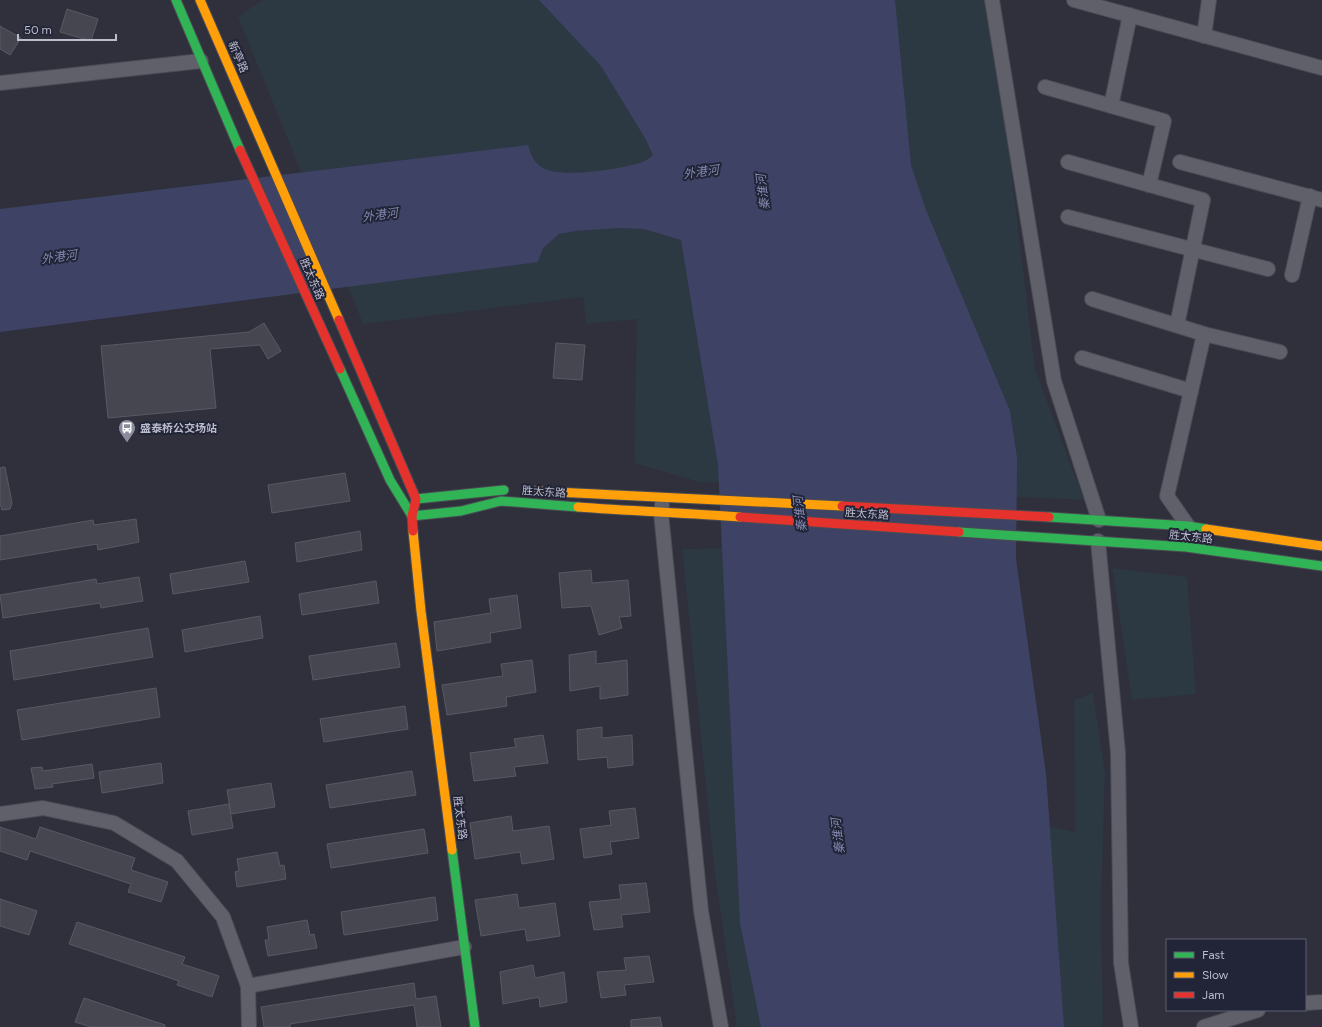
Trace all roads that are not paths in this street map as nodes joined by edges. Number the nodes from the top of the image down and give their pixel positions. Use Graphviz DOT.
graph roads {
  1 [pos="176,0"];
  2 [pos="200,0"];
  3 [pos="992,0"];
  4 [pos="1074,0"];
  5 [pos="1209,0"];
  6 [pos="1130,15"];
  7 [pos="1204,36"];
  8 [pos="201,61"];
  9 [pos="1322,68"];
  10 [pos="0,83"];
  11 [pos="1045,87"];
  12 [pos="1111,106"];
  13 [pos="253,124"];
  14 [pos="1068,162"];
  15 [pos="1180,162"];
  16 [pos="1149,185"];
  17 [pos="1316,198"];
  18 [pos="1068,218"];
  19 [pos="1193,250"];
  20 [pos="1268,269"];
  21 [pos="1292,275"];
  22 [pos="1092,299"];
  23 [pos="1177,325"];
  24 [pos="1204,334"];
  25 [pos="1280,352"];
  26 [pos="1082,358"];
  27 [pos="1191,391"];
  28 [pos="513,490"];
  29 [pos="529,491"];
  30 [pos="663,496"];
  31 [pos="416,499"];
  32 [pos="661,513"];
  33 [pos="412,516"];
  34 [pos="1099,520"];
  35 [pos="1188,526"];
  36 [pos="1098,541"];
  37 [pos="1322,546"];
  38 [pos="1322,566"];
  39 [pos="0,814"];
  40 [pos="464,947"];
  41 [pos="248,986"];
  42 [pos="1322,1002"];
  43 [pos="1306,1003"];
  44 [pos="1255,1011"];
  45 [pos="249,1027"];
  46 [pos="475,1027"];
  47 [pos="721,1027"];
  48 [pos="1131,1027"];
  49 [pos="1204,1027"];
  1 -- 8 [label="main road"];
  2 -- 13 [label="main road, 新亭路"];
  3 -- 34 [label="street"];
  4 -- 6 [label="street"];
  5 -- 7 [label="street"];
  6 -- 7 [label="street"];
  6 -- 12 [label="street"];
  7 -- 9 [label="street"];
  8 -- 10 [label="street"];
  8 -- 33 [label="main road, 胜太东路"];
  11 -- 12 [label="street"];
  12 -- 16 [label="street"];
  13 -- 31 [label="main road, 胜太东路"];
  14 -- 16 [label="street"];
  15 -- 17 [label="street"];
  16 -- 19 [label="street"];
  17 -- 21 [label="street"];
  18 -- 19 [label="street"];
  19 -- 20 [label="street"];
  19 -- 23 [label="street"];
  22 -- 23 [label="street"];
  23 -- 24 [label="street"];
  24 -- 25 [label="street"];
  24 -- 27 [label="street"];
  26 -- 27 [label="street"];
  27 -- 35 [label="street"];
  28 -- 31 [label="main road, 胜太东路"];
  29 -- 30 [label="main road, 胜太东路"];
  30 -- 32 [label="street"];
  30 -- 34 [label="main road, 胜太东路"];
  31 -- 33 [label="main road, 胜太东路"];
  32 -- 33 [label="main road, 胜太东路"];
  32 -- 36 [label="main road, 胜太东路"];
  32 -- 47 [label="street"];
  33 -- 40 [label="main road, 胜太东路"];
  34 -- 35 [label="main road, 胜太东路"];
  35 -- 37 [label="main road, 胜太东路"];
  36 -- 38 [label="main road, 胜太东路"];
  36 -- 48 [label="street"];
  39 -- 41 [label="street"];
  40 -- 41 [label="street"];
  40 -- 46 [label="main road, 胜太东路"];
  41 -- 45 [label="street"];
  42 -- 43 [label="street"];
  44 -- 49 [label="street"];
}
